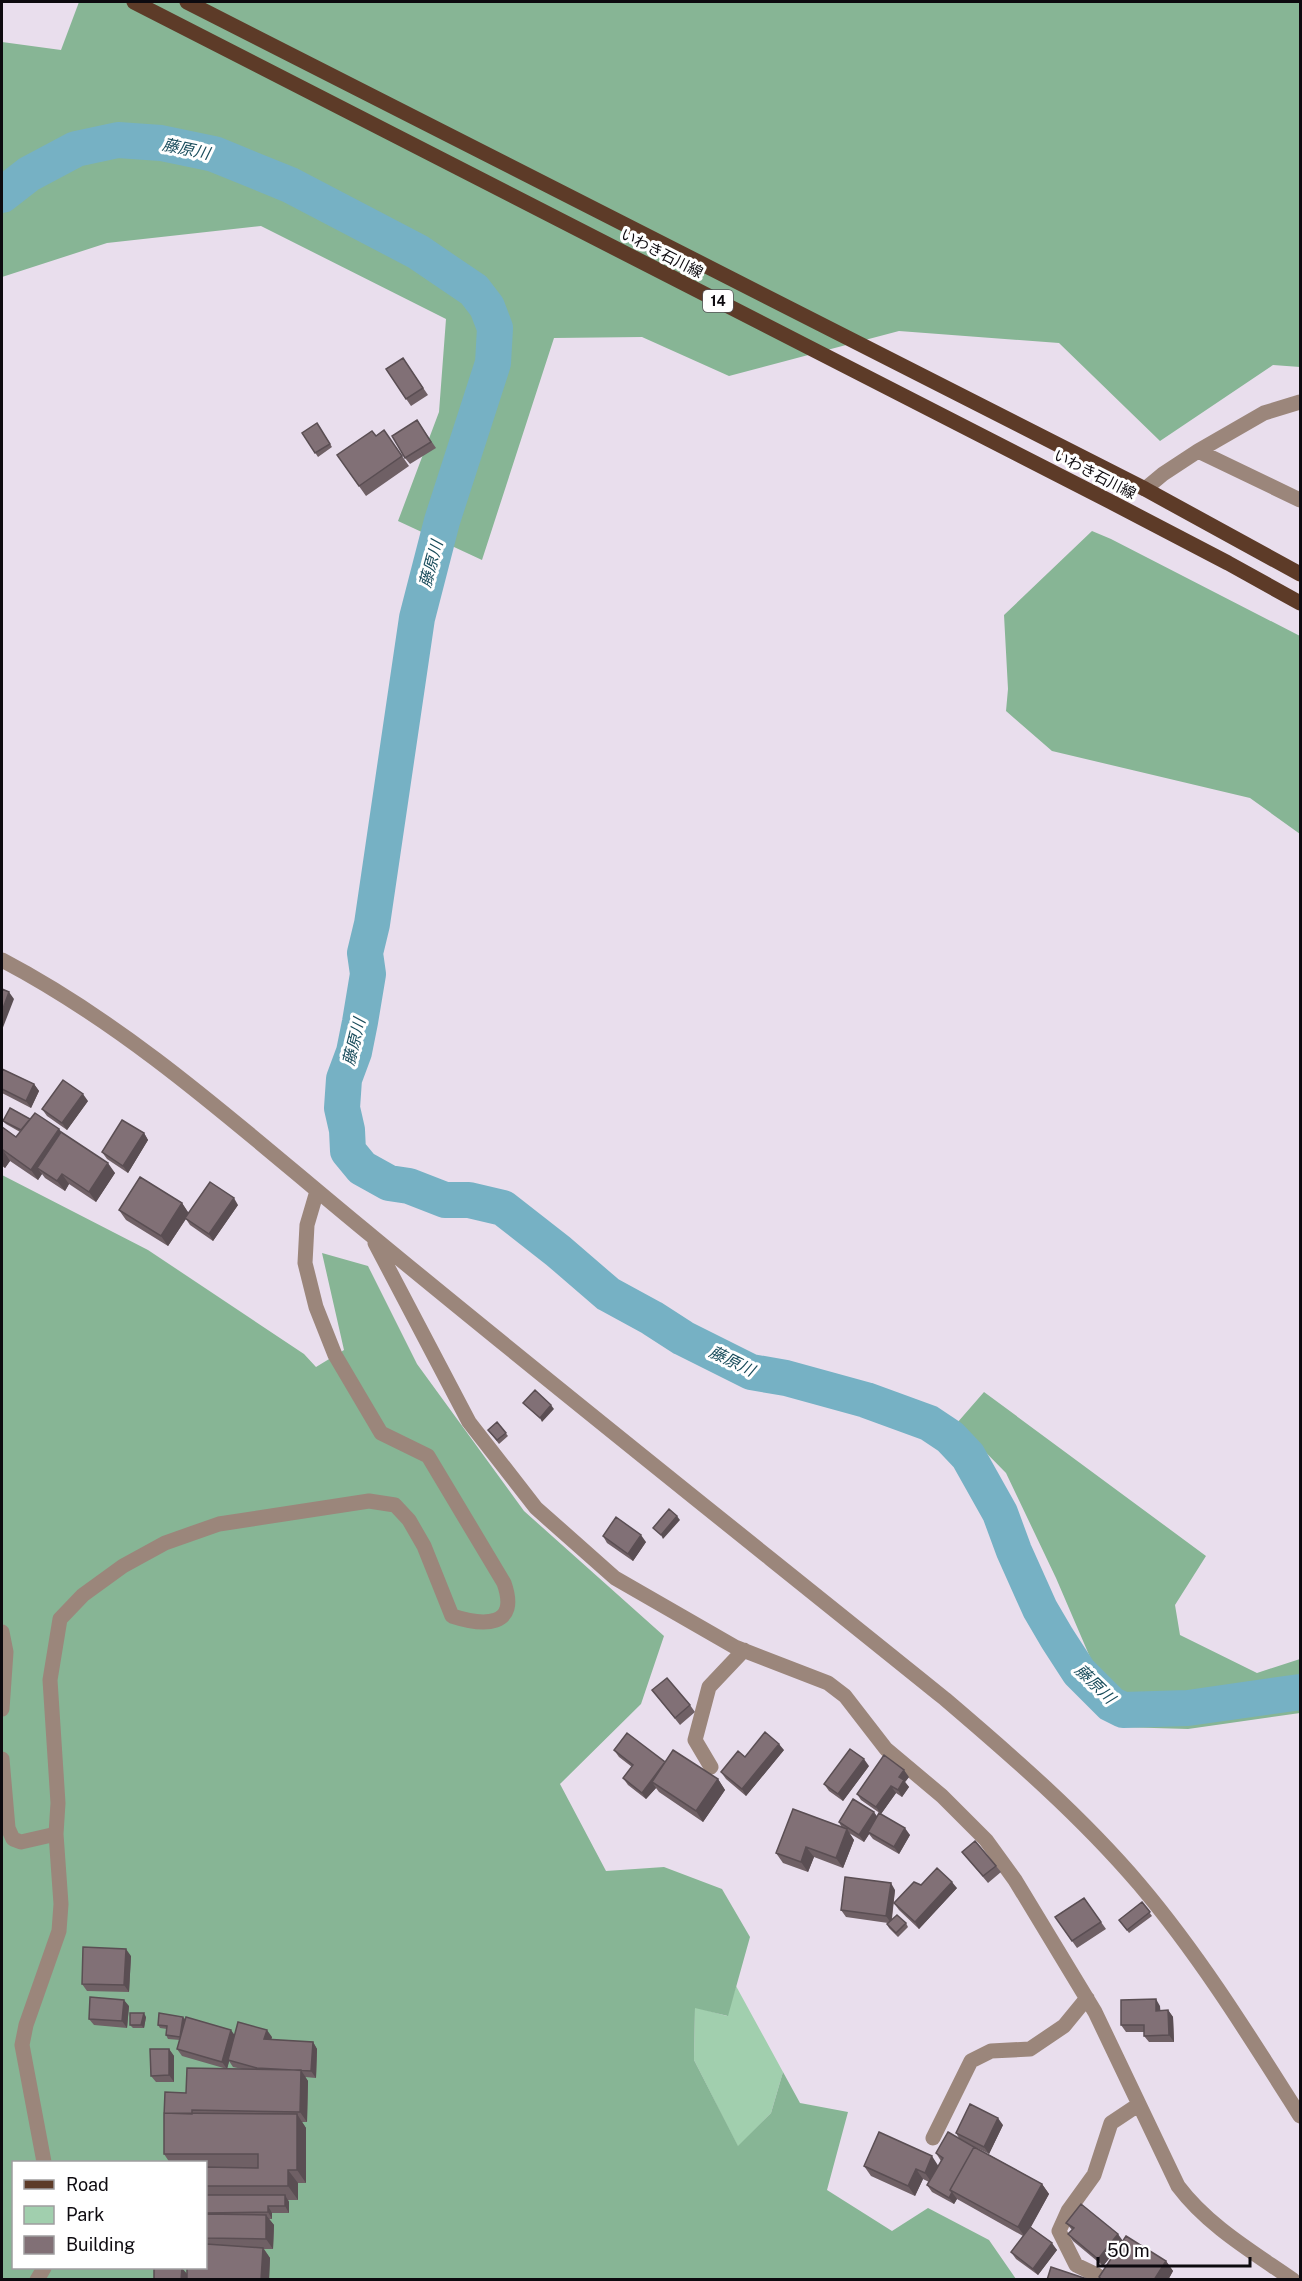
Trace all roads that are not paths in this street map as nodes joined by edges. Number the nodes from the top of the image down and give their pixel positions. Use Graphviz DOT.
graph roads {
  1 [pos="134,2"];
  2 [pos="187,2"];
  3 [pos="1300,402"];
  4 [pos="1198,451"];
  5 [pos="1145,489"];
  6 [pos="1300,500"];
  7 [pos="1300,574"];
  8 [pos="1300,603"];
  9 [pos="2,960"];
  10 [pos="317,1191"];
  11 [pos="372,1237"];
  12 [pos="2,1632"];
  13 [pos="744,1650"];
  14 [pos="2,1709"];
  15 [pos="2,1759"];
  16 [pos="711,1767"];
  17 [pos="56,1834"];
  18 [pos="1087,1998"];
  19 [pos="1138,2105"];
  20 [pos="1300,2116"];
  21 [pos="933,2138"];
  22 [pos="44,2161"];
  23 [pos="1097,2275"];
  24 [pos="1293,2280"];
  1 -- 8 [label="main road, いわき石川線 / 14"];
  2 -- 5 [label="main road, いわき石川線 / 14"];
  3 -- 4 [label="street"];
  4 -- 5 [label="street"];
  4 -- 6 [label="street"];
  5 -- 7 [label="main road, いわき石川線 / 14"];
  9 -- 10 [label="street"];
  10 -- 11 [label="street"];
  10 -- 17 [label="street"];
  11 -- 13 [label="street"];
  11 -- 20 [label="street"];
  12 -- 14 [label="street"];
  13 -- 16 [label="street"];
  13 -- 18 [label="street"];
  15 -- 17 [label="street"];
  17 -- 22 [label="street"];
  18 -- 19 [label="street"];
  18 -- 21 [label="street"];
  19 -- 23 [label="street"];
  19 -- 24 [label="street"];
}
